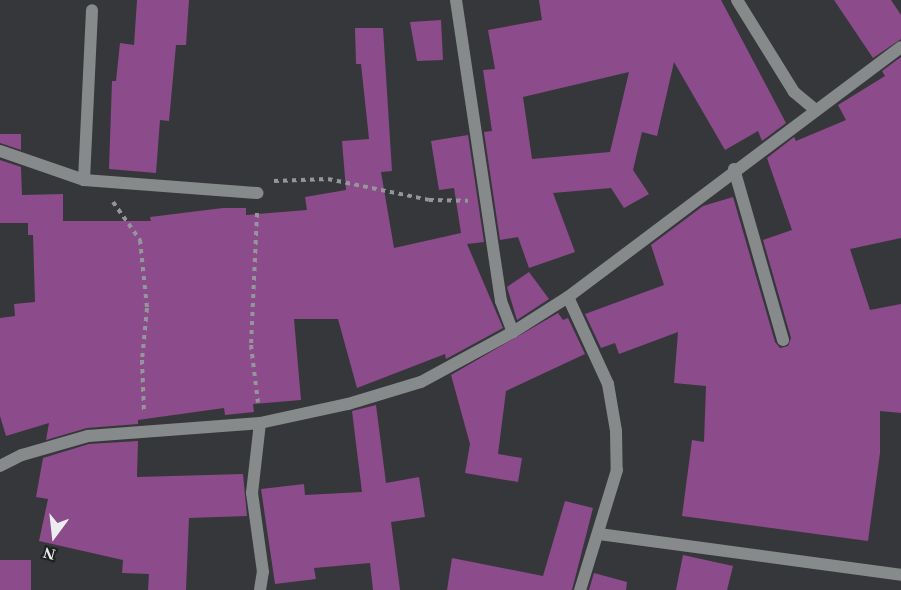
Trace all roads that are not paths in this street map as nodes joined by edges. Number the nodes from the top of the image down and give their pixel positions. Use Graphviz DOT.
graph roads {
  1 [pos="456,0"];
  2 [pos="737,0"];
  3 [pos="92,10"];
  4 [pos="901,47"];
  5 [pos="814,109"];
  6 [pos="0,151"];
  7 [pos="734,169"];
  8 [pos="84,180"];
  9 [pos="258,194"];
  10 [pos="568,297"];
  11 [pos="513,333"];
  12 [pos="783,340"];
  13 [pos="260,423"];
  14 [pos="0,466"];
  15 [pos="599,534"];
  16 [pos="901,575"];
  17 [pos="263,590"];
  18 [pos="580,590"];
  1 -- 11 [label="street"];
  2 -- 5 [label="street"];
  3 -- 8 [label="street"];
  4 -- 5 [label="street"];
  5 -- 7 [label="street"];
  6 -- 8 [label="street"];
  7 -- 10 [label="street"];
  7 -- 12 [label="street"];
  8 -- 9 [label="street"];
  10 -- 11 [label="street"];
  10 -- 15 [label="street"];
  11 -- 13 [label="street"];
  13 -- 14 [label="street"];
  13 -- 17 [label="street"];
  15 -- 16 [label="street"];
  15 -- 18 [label="street"];
}
